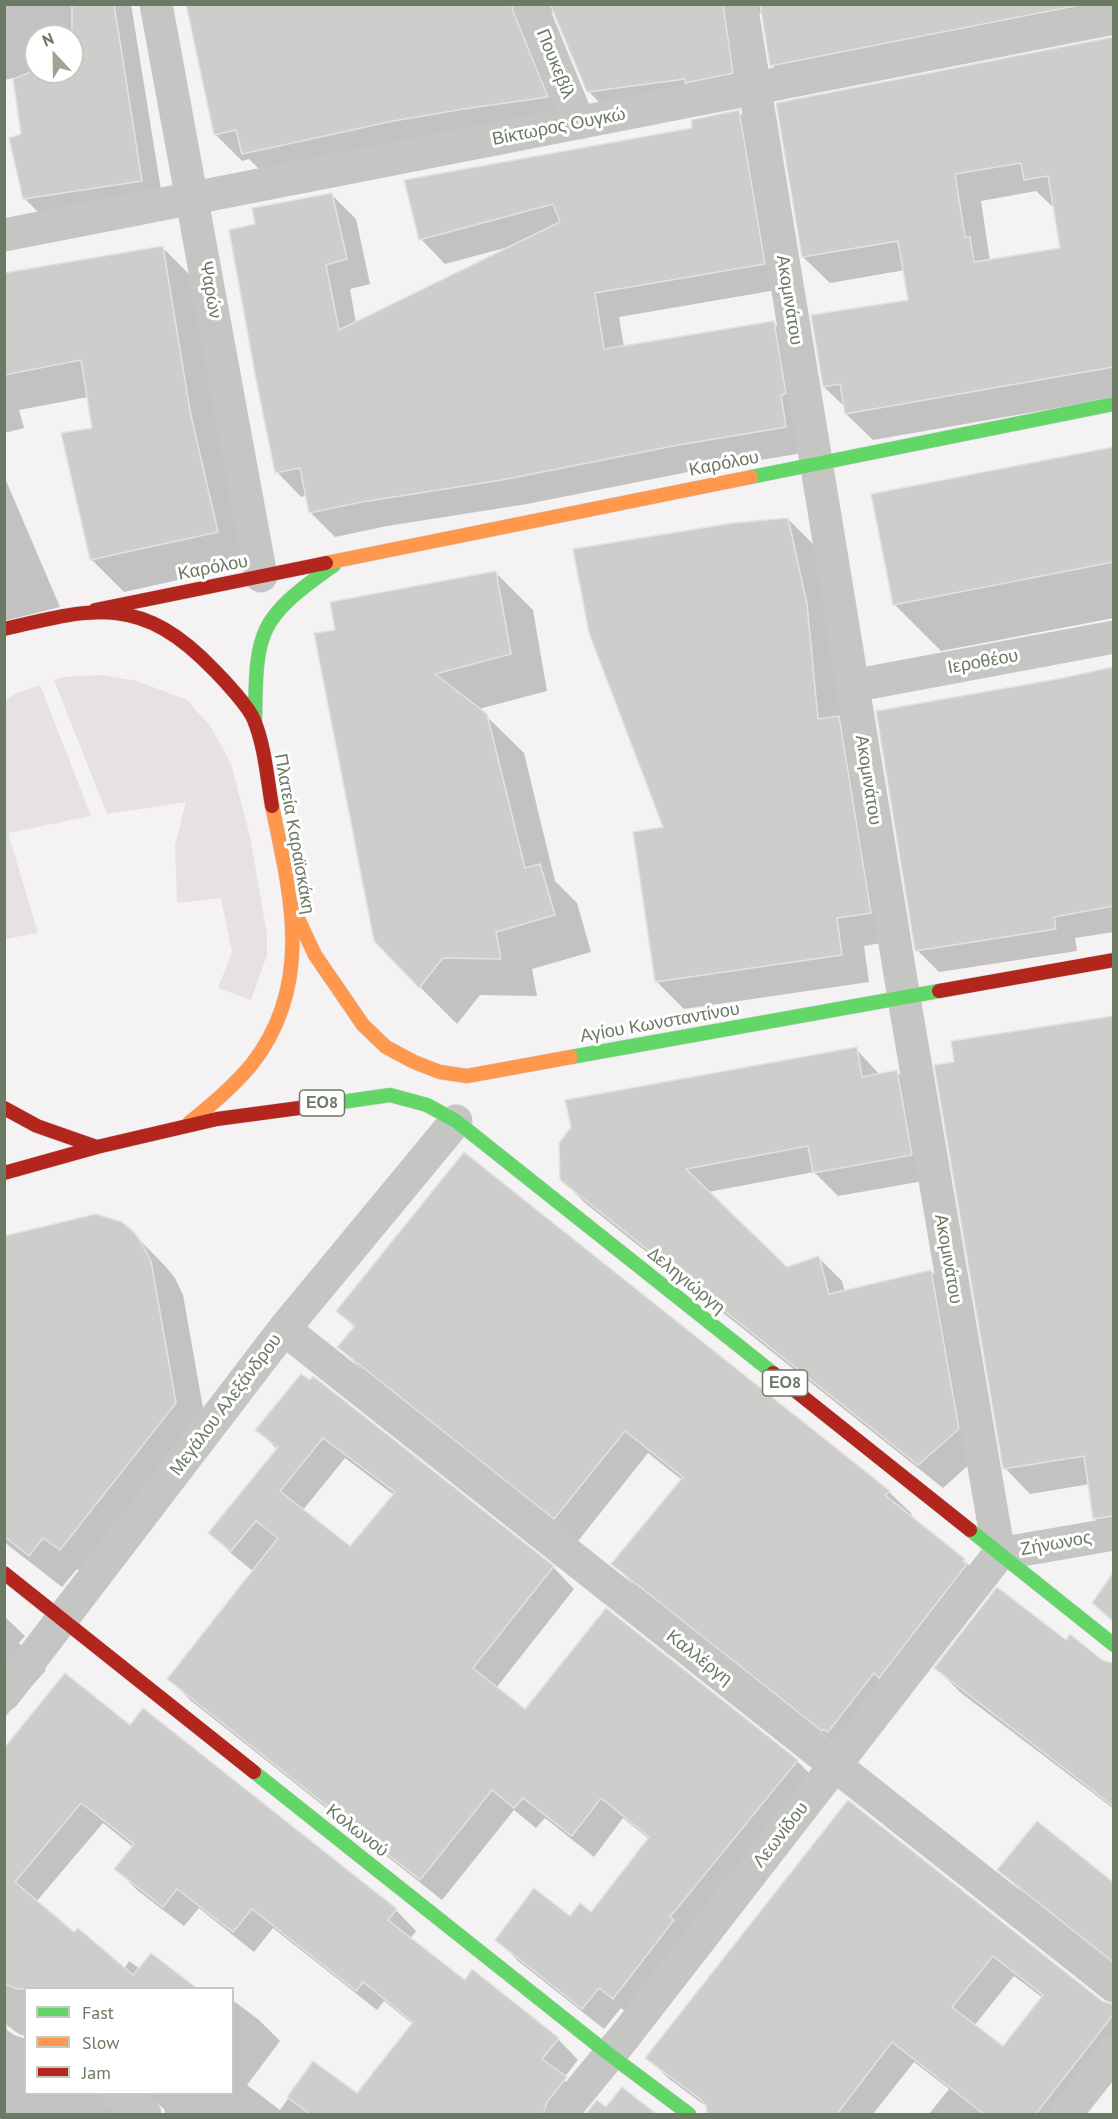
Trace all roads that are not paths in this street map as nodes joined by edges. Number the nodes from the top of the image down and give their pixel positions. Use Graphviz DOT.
graph roads {
  1 [pos="156,4"];
  2 [pos="530,4"];
  3 [pos="741,4"];
  4 [pos="1113,18"];
  5 [pos="754,88"];
  6 [pos="579,123"];
  7 [pos="193,198"];
  8 [pos="4,235"];
  9 [pos="1113,404"];
  10 [pos="816,464"];
  11 [pos="341,560"];
  12 [pos="261,576"];
  13 [pos="92,610"];
  14 [pos="4,629"];
  15 [pos="1113,638"];
  16 [pos="852,686"];
  17 [pos="255,720"];
  18 [pos="292,906"];
  19 [pos="1113,960"];
  20 [pos="904,998"];
  21 [pos="4,1108"];
  22 [pos="456,1121"];
  23 [pos="183,1128"];
  24 [pos="97,1148"];
  25 [pos="4,1173"];
  26 [pos="284,1329"];
  27 [pos="1113,1534"];
  28 [pos="999,1554"];
  29 [pos="4,1573"];
  30 [pos="63,1620"];
  31 [pos="1113,1645"];
  32 [pos="4,1695"];
  33 [pos="835,1766"];
  34 [pos="1113,1986"];
  35 [pos="4,2002"];
  36 [pos="24,2017"];
  37 [pos="1113,2053"];
  38 [pos="610,2055"];
  39 [pos="119,2095"];
  40 [pos="145,2115"];
  41 [pos="561,2115"];
  42 [pos="688,2115"];
  43 [pos="1066,2115"];
  1 -- 7 [label="street, Ψαρών"];
  2 -- 6 [label="street, Πουκεβίλ"];
  3 -- 5 [label="street, Ακομινάτου"];
  4 -- 5 [label="street, Βίκτωρος Ουγκώ"];
  5 -- 6 [label="street, Βίκτωρος Ουγκώ"];
  5 -- 10 [label="street, Ακομινάτου"];
  6 -- 7 [label="street, Βίκτωρος Ουγκώ"];
  7 -- 8 [label="street, Βίκτωρος Ουγκώ"];
  7 -- 12 [label="street, Ψαρών"];
  9 -- 10 [label="main road, Καρόλου"];
  10 -- 11 [label="main road, Καρόλου"];
  10 -- 16 [label="street, Ακομινάτου"];
  11 -- 12 [label="main road, Καρόλου"];
  11 -- 17 [label="main road, Καρόλου"];
  12 -- 13 [label="main road, Καρόλου"];
  13 -- 14 [label="main road, Πλατεία Καραϊσκάκη / ΕΟ8"];
  13 -- 17 [label="main road, Πλατεία Καραϊσκάκη / ΕΟ8"];
  15 -- 16 [label="street, Ιεροθέου"];
  16 -- 20 [label="street, Ακομινάτου"];
  17 -- 18 [label="main road, Πλατεία Καραϊσκάκη / ΕΟ8"];
  18 -- 20 [label="main road, Αγίου Κωνσταντίνου / ΕΟ8"];
  18 -- 23 [label="main road, Πλατεία Καραϊσκάκη / ΕΟ8"];
  19 -- 20 [label="main road, Αγίου Κωνσταντίνου / ΕΟ8"];
  20 -- 28 [label="street, Ακομινάτου"];
  21 -- 24 [label="main road"];
  22 -- 23 [label="main road, Δεληγιώργη / ΕΟ8"];
  22 -- 26 [label="street, Μεγάλου Αλεξάνδρου"];
  22 -- 28 [label="main road, Δεληγιώργη / ΕΟ8"];
  23 -- 24 [label="main road, Πλατεία Καραϊσκάκη / ΕΟ8"];
  24 -- 25 [label="main road, ΕΟ8"];
  26 -- 30 [label="street, Μεγάλου Αλεξάνδρου"];
  26 -- 33 [label="street, Καλλέργη"];
  27 -- 28 [label="street, Ζήνωνος"];
  28 -- 31 [label="main road, Δεληγιώργη / ΕΟ8"];
  28 -- 33 [label="street, Λεωνίδου"];
  29 -- 30 [label="main road, Κολωνού"];
  30 -- 32 [label="street, Μεγάλου Αλεξάνδρου"];
  30 -- 38 [label="main road, Κολωνού"];
  33 -- 34 [label="street, Καλλέργη"];
  33 -- 38 [label="street, Λεωνίδου"];
  35 -- 36 [label="street"];
  37 -- 43 [label="street"];
  38 -- 41 [label="street, Λεωνίδου"];
  38 -- 42 [label="main road, Κολωνού"];
  39 -- 40 [label="street"];
}
